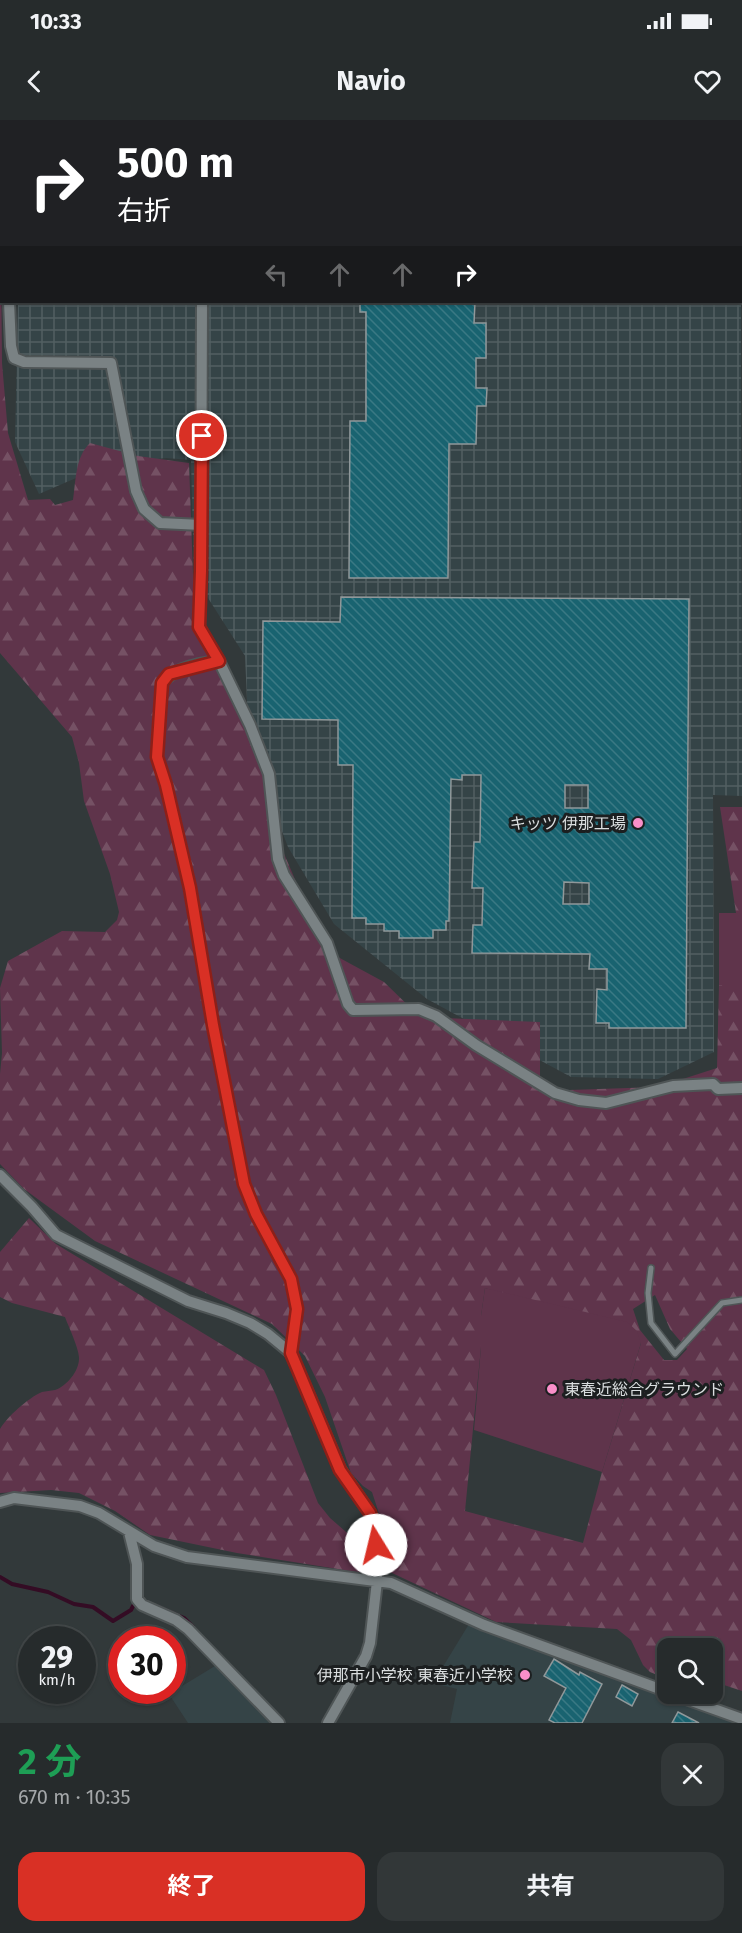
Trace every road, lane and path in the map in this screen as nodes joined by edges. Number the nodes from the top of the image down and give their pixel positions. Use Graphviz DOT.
graph roads {
  1 [pos="9,303"];
  2 [pos="202,303"];
  3 [pos="202,525"];
  4 [pos="219,661"];
  5 [pos="742,1088"];
  6 [pos="0,1175"];
  7 [pos="651,1268"];
  8 [pos="742,1300"];
  9 [pos="291,1353"];
  10 [pos="5,1501"];
  11 [pos="129,1532"];
  12 [pos="377,1581"];
  13 [pos="657,1688"];
  14 [pos="700,1704"];
  15 [pos="742,1719"];
  16 [pos="279,1723"];
  17 [pos="328,1723"];
  1 -- 3 [label="street"];
  2 -- 3 [label="street"];
  3 -- 4 [label="street"];
  4 -- 5 [label="street"];
  4 -- 9 [label="street"];
  6 -- 9 [label="street"];
  7 -- 8 [label="lane"];
  9 -- 12 [label="street"];
  10 -- 11 [label="street"];
  11 -- 12 [label="street"];
  11 -- 16 [label="street"];
  12 -- 13 [label="street"];
  12 -- 17 [label="street"];
  14 -- 15 [label="street"];
}
